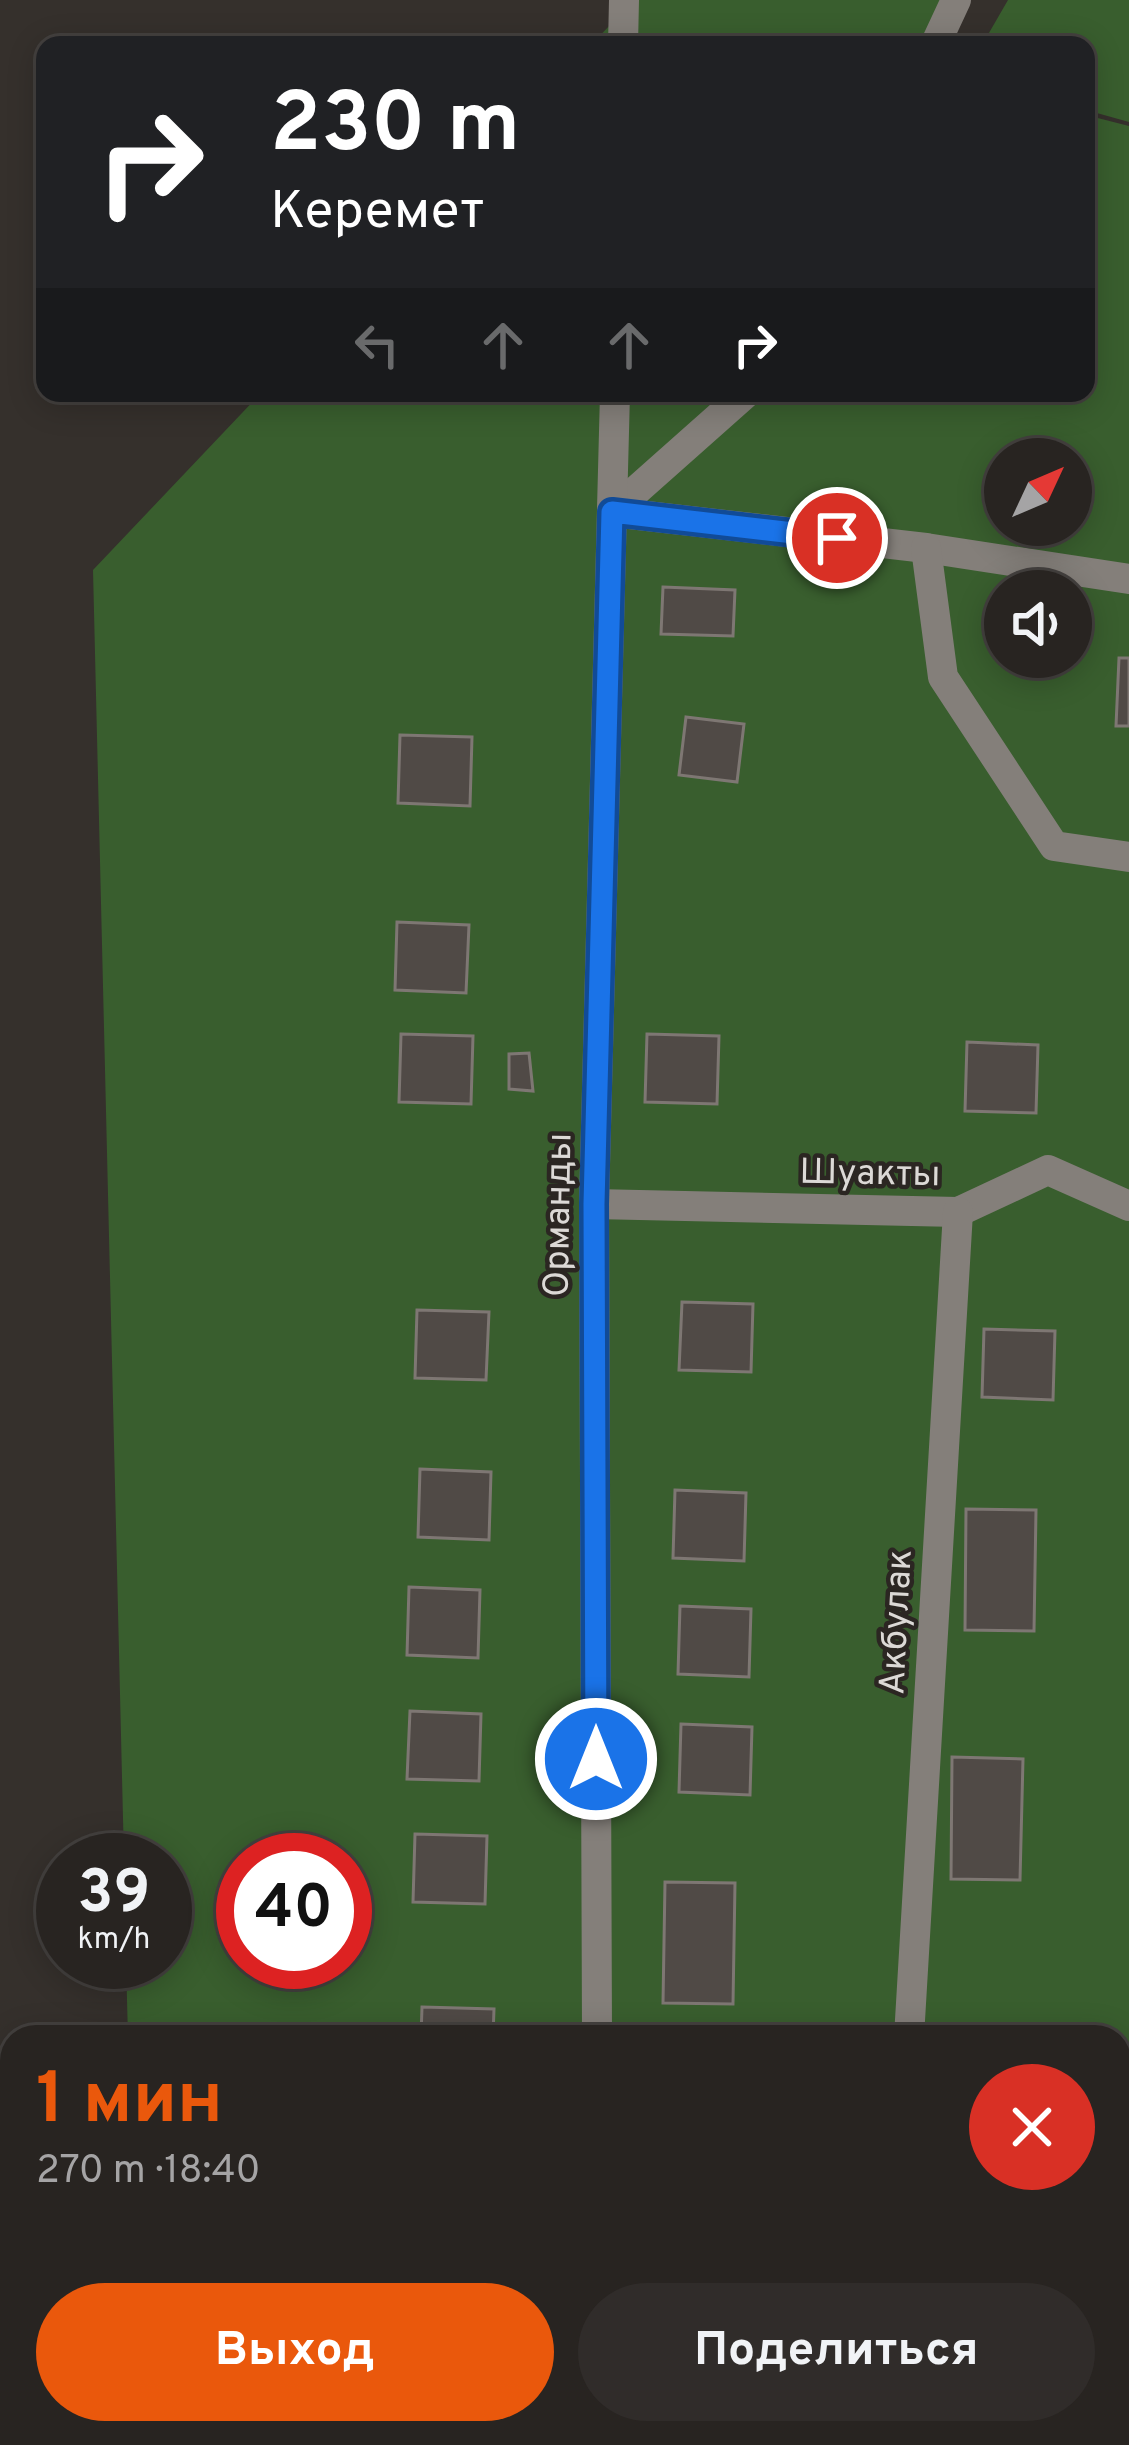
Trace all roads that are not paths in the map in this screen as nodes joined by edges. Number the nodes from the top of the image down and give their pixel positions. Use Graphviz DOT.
graph roads {
  1 [pos="624,0"];
  2 [pos="956,0"];
  3 [pos="623,36"];
  4 [pos="939,36"];
  5 [pos="615,402"];
  6 [pos="736,402"];
  7 [pos="612,512"];
  8 [pos="926,548"];
  9 [pos="1129,579"];
  10 [pos="1129,857"];
  11 [pos="594,1204"];
  12 [pos="1129,1206"];
  13 [pos="958,1212"];
  14 [pos="597,2025"];
  15 [pos="910,2025"];
  1 -- 3 [label="street"];
  2 -- 4 [label="street"];
  5 -- 7 [label="street, Орманды"];
  6 -- 7 [label="street"];
  7 -- 8 [label="street"];
  7 -- 11 [label="street, Орманды"];
  8 -- 9 [label="street"];
  8 -- 10 [label="street"];
  11 -- 13 [label="street, Шуакты"];
  11 -- 14 [label="street, Орманды"];
  12 -- 13 [label="street, Шуакты"];
  13 -- 15 [label="street, Акбулак"];
}
